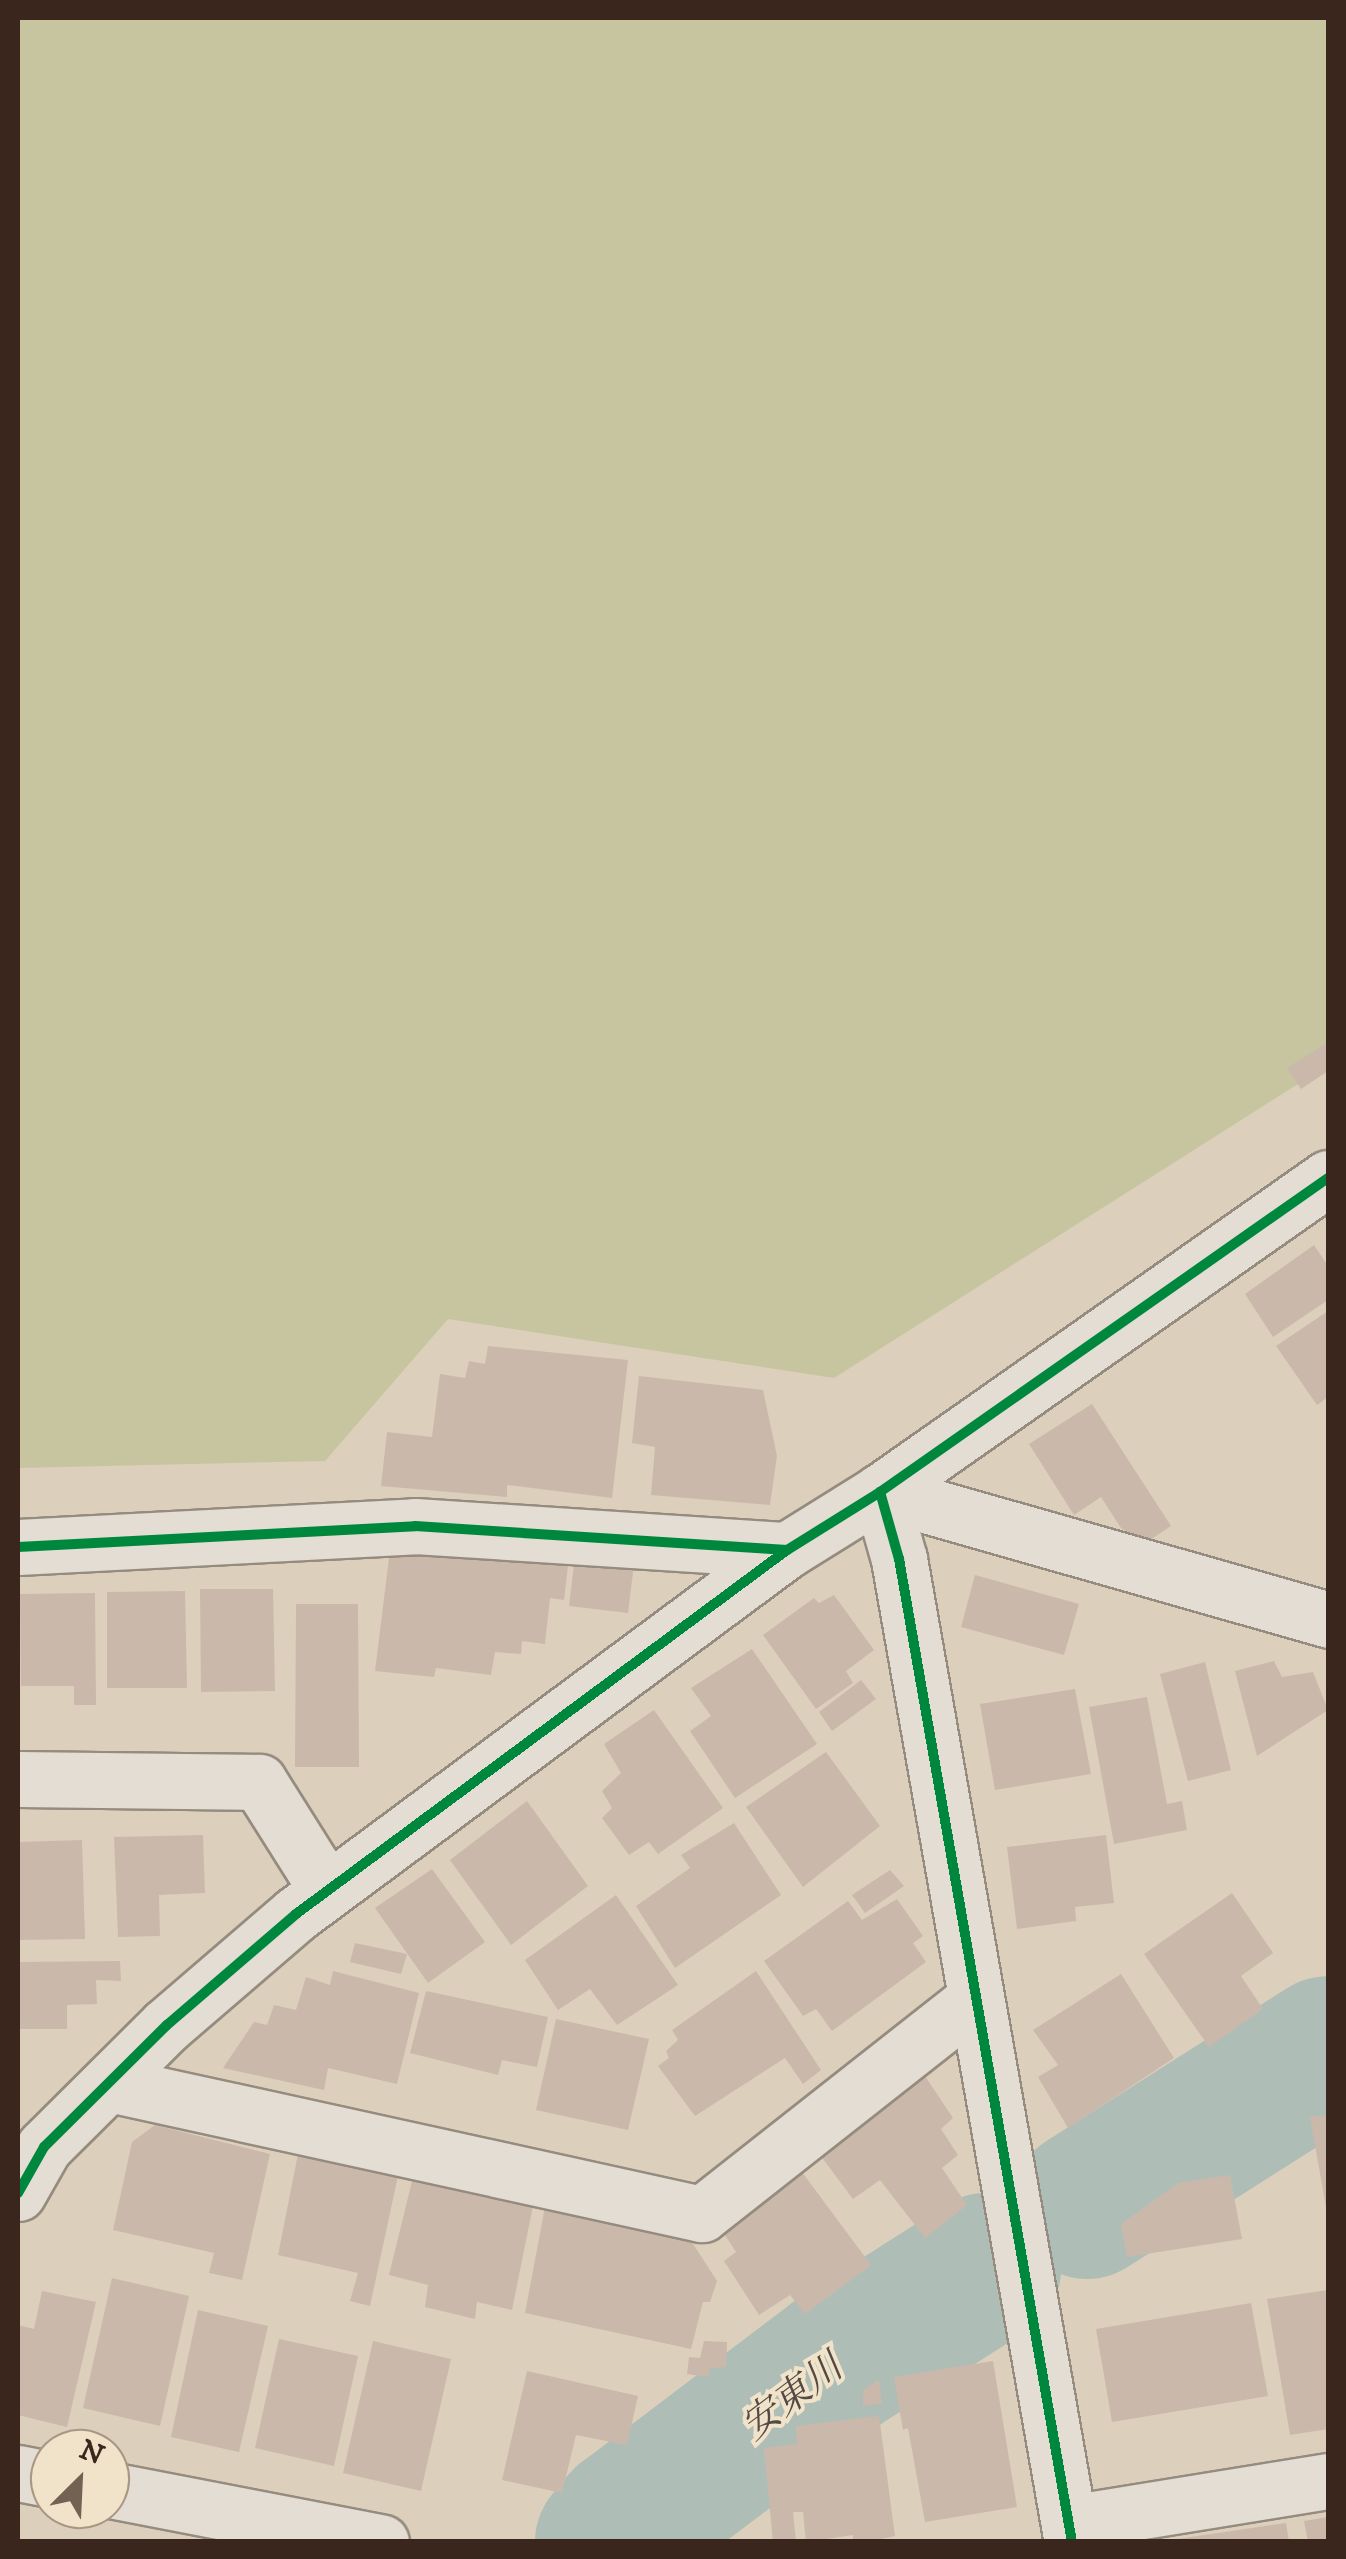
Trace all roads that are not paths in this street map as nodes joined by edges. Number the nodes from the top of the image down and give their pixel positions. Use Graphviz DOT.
graph roads {
  1 [pos="1328,1178"];
  2 [pos="880,1492"];
  3 [pos="18,1547"];
  4 [pos="788,1550"];
  5 [pos="1328,1620"];
  6 [pos="18,1779"];
  7 [pos="327,1890"];
  8 [pos="975,2000"];
  9 [pos="108,2084"];
  10 [pos="18,2193"];
  11 [pos="1328,2481"];
  12 [pos="130,2494"];
  13 [pos="1071,2532"];
  14 [pos="381,2542"];
  1 -- 2 [label="street"];
  2 -- 4 [label="street"];
  2 -- 5 [label="street"];
  2 -- 8 [label="street"];
  3 -- 4 [label="street"];
  4 -- 7 [label="street"];
  6 -- 7 [label="street"];
  7 -- 9 [label="street"];
  8 -- 9 [label="street"];
  8 -- 13 [label="street"];
  9 -- 10 [label="street"];
  11 -- 13 [label="street"];
  12 -- 14 [label="street"];
}
